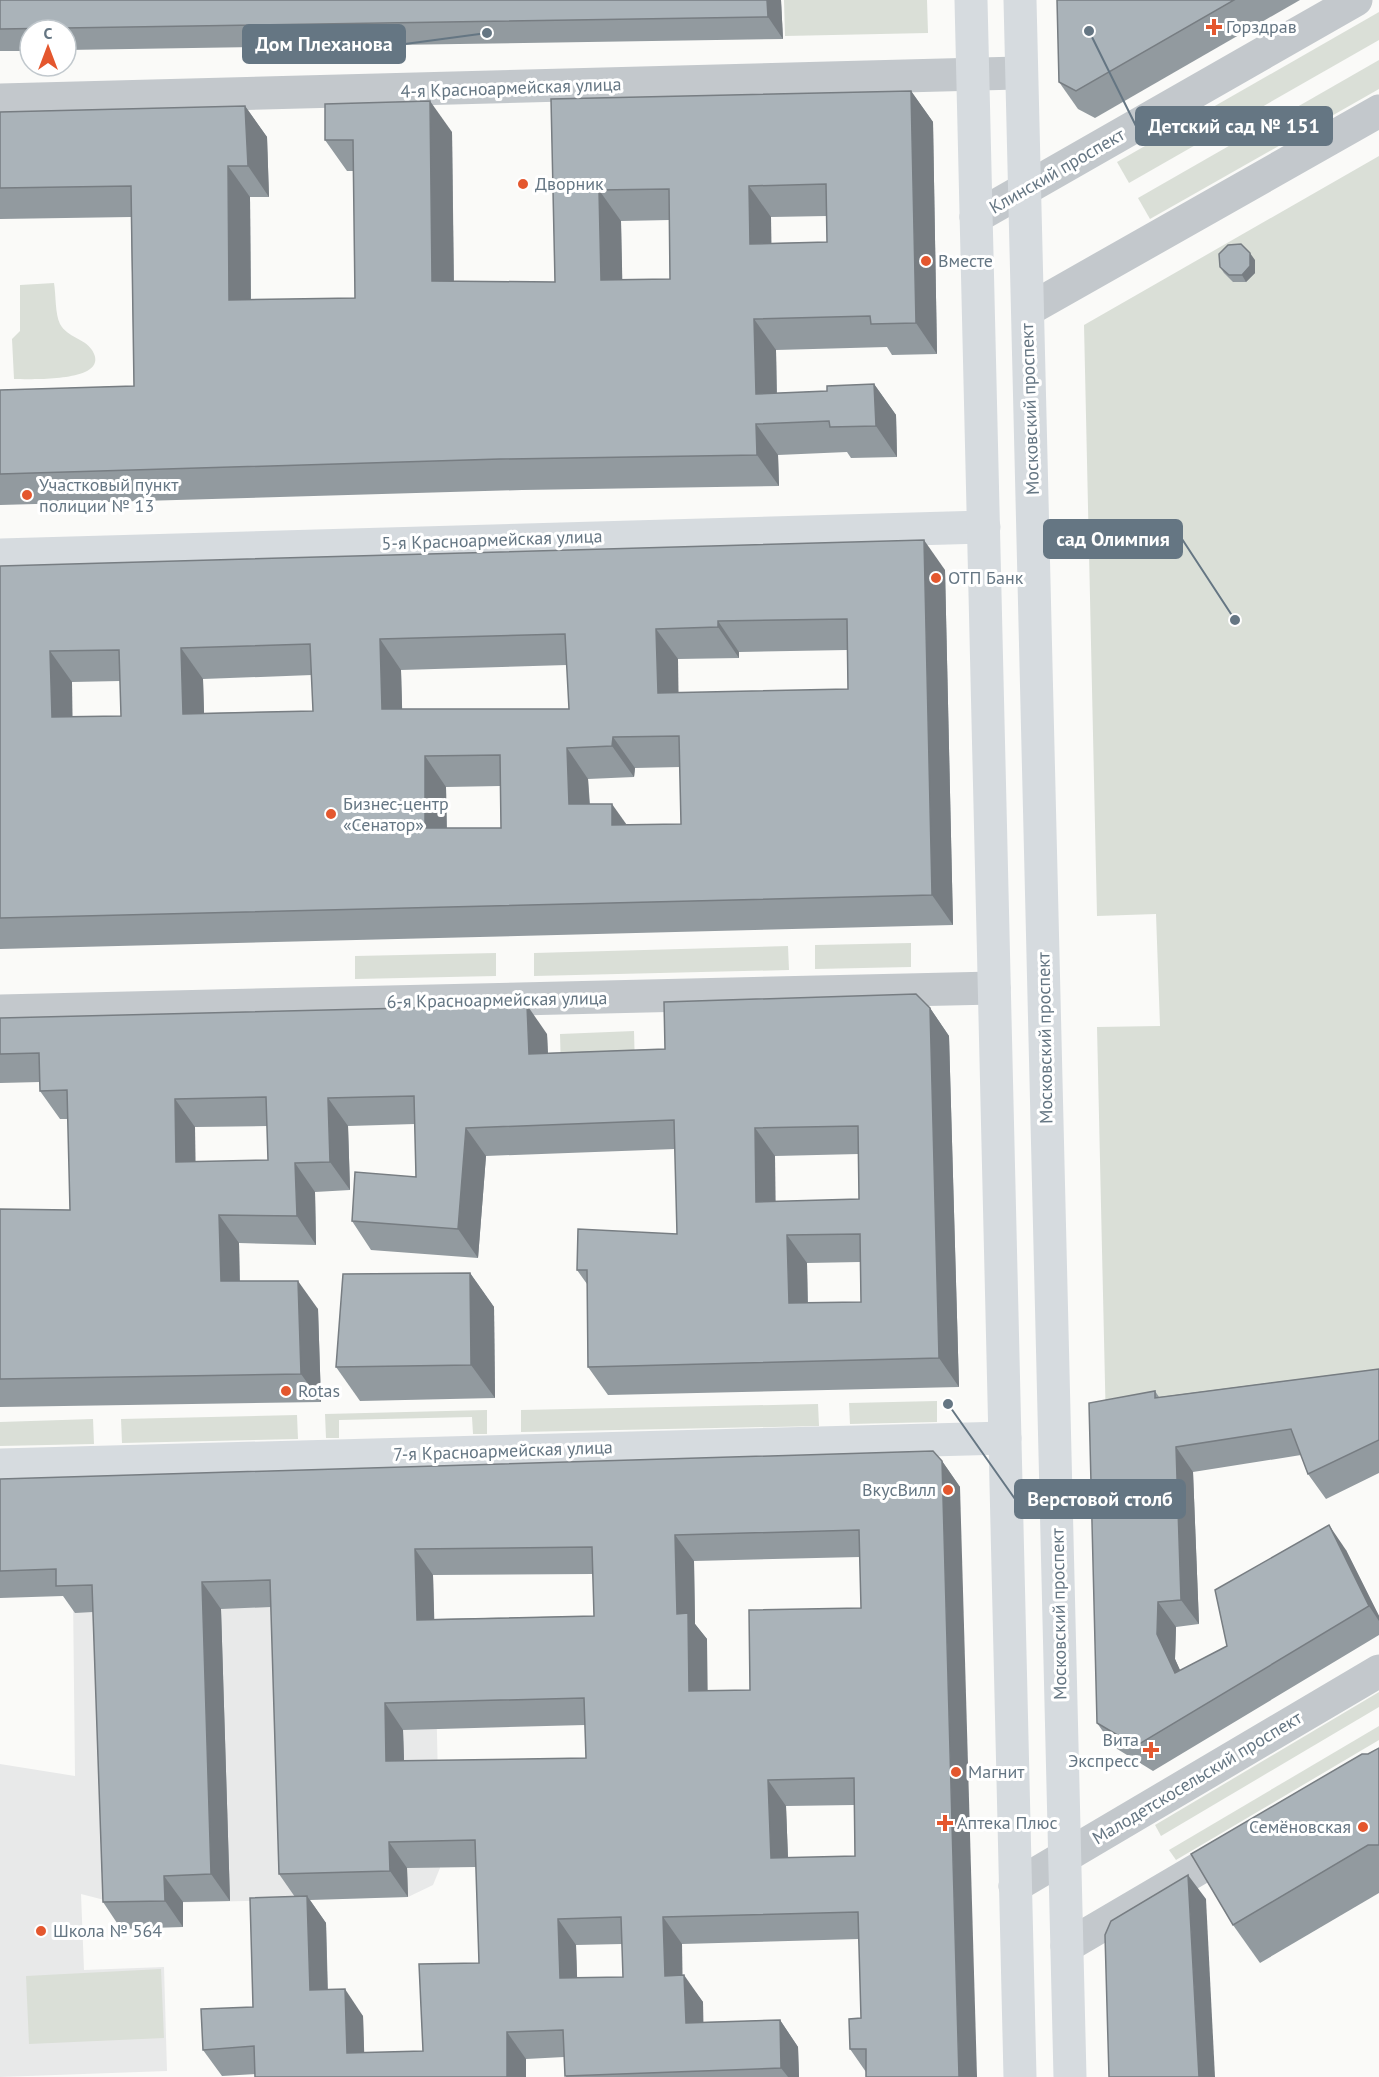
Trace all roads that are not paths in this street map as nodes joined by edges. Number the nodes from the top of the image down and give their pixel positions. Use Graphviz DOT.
graph roads {
  1 [pos="971,0"];
  2 [pos="1020,0"];
  3 [pos="1356,0"];
  4 [pos="1021,73"];
  5 [pos="973,76"];
  6 [pos="0,100"];
  7 [pos="1379,111"];
  8 [pos="1025,189"];
  9 [pos="976,217"];
  10 [pos="1028,310"];
  11 [pos="984,527"];
  12 [pos="0,555"];
  13 [pos="994,988"];
  14 [pos="0,1011"];
  15 [pos="1005,1438"];
  16 [pos="0,1465"];
  17 [pos="1379,1671"];
  18 [pos="1267,1828"];
  19 [pos="1066,1856"];
  20 [pos="1016,1886"];
  21 [pos="1067,1946"];
  22 [pos="1020,2077"];
  23 [pos="1070,2077"];
  1 -- 5 [label="main road"];
  2 -- 4 [label="main road, Московский проспект"];
  3 -- 8 [label="street, Клинский проспект"];
  4 -- 5 [label="street, 4-я Красноармейская улица"];
  4 -- 8 [label="main road, Московский проспект"];
  5 -- 6 [label="street, 4-я Красноармейская улица"];
  5 -- 9 [label="main road"];
  7 -- 10 [label="street"];
  8 -- 9 [label="street, Клинский проспект"];
  8 -- 10 [label="main road, Московский проспект"];
  9 -- 11 [label="main road"];
  10 -- 19 [label="main road, Московский проспект"];
  11 -- 12 [label="main road, 5-я Красноармейская улица"];
  11 -- 13 [label="main road"];
  13 -- 14 [label="street, 6-я Красноармейская улица"];
  13 -- 15 [label="main road"];
  15 -- 16 [label="main road, 7-я Красноармейская улица"];
  15 -- 20 [label="main road"];
  17 -- 19 [label="street, Малодетскосельский проспект"];
  18 -- 21 [label="street"];
  19 -- 20 [label="street, Малодетскосельский проспект"];
  19 -- 21 [label="main road, Московский проспект"];
  20 -- 22 [label="main road"];
  21 -- 23 [label="main road, Московский проспект"];
}
